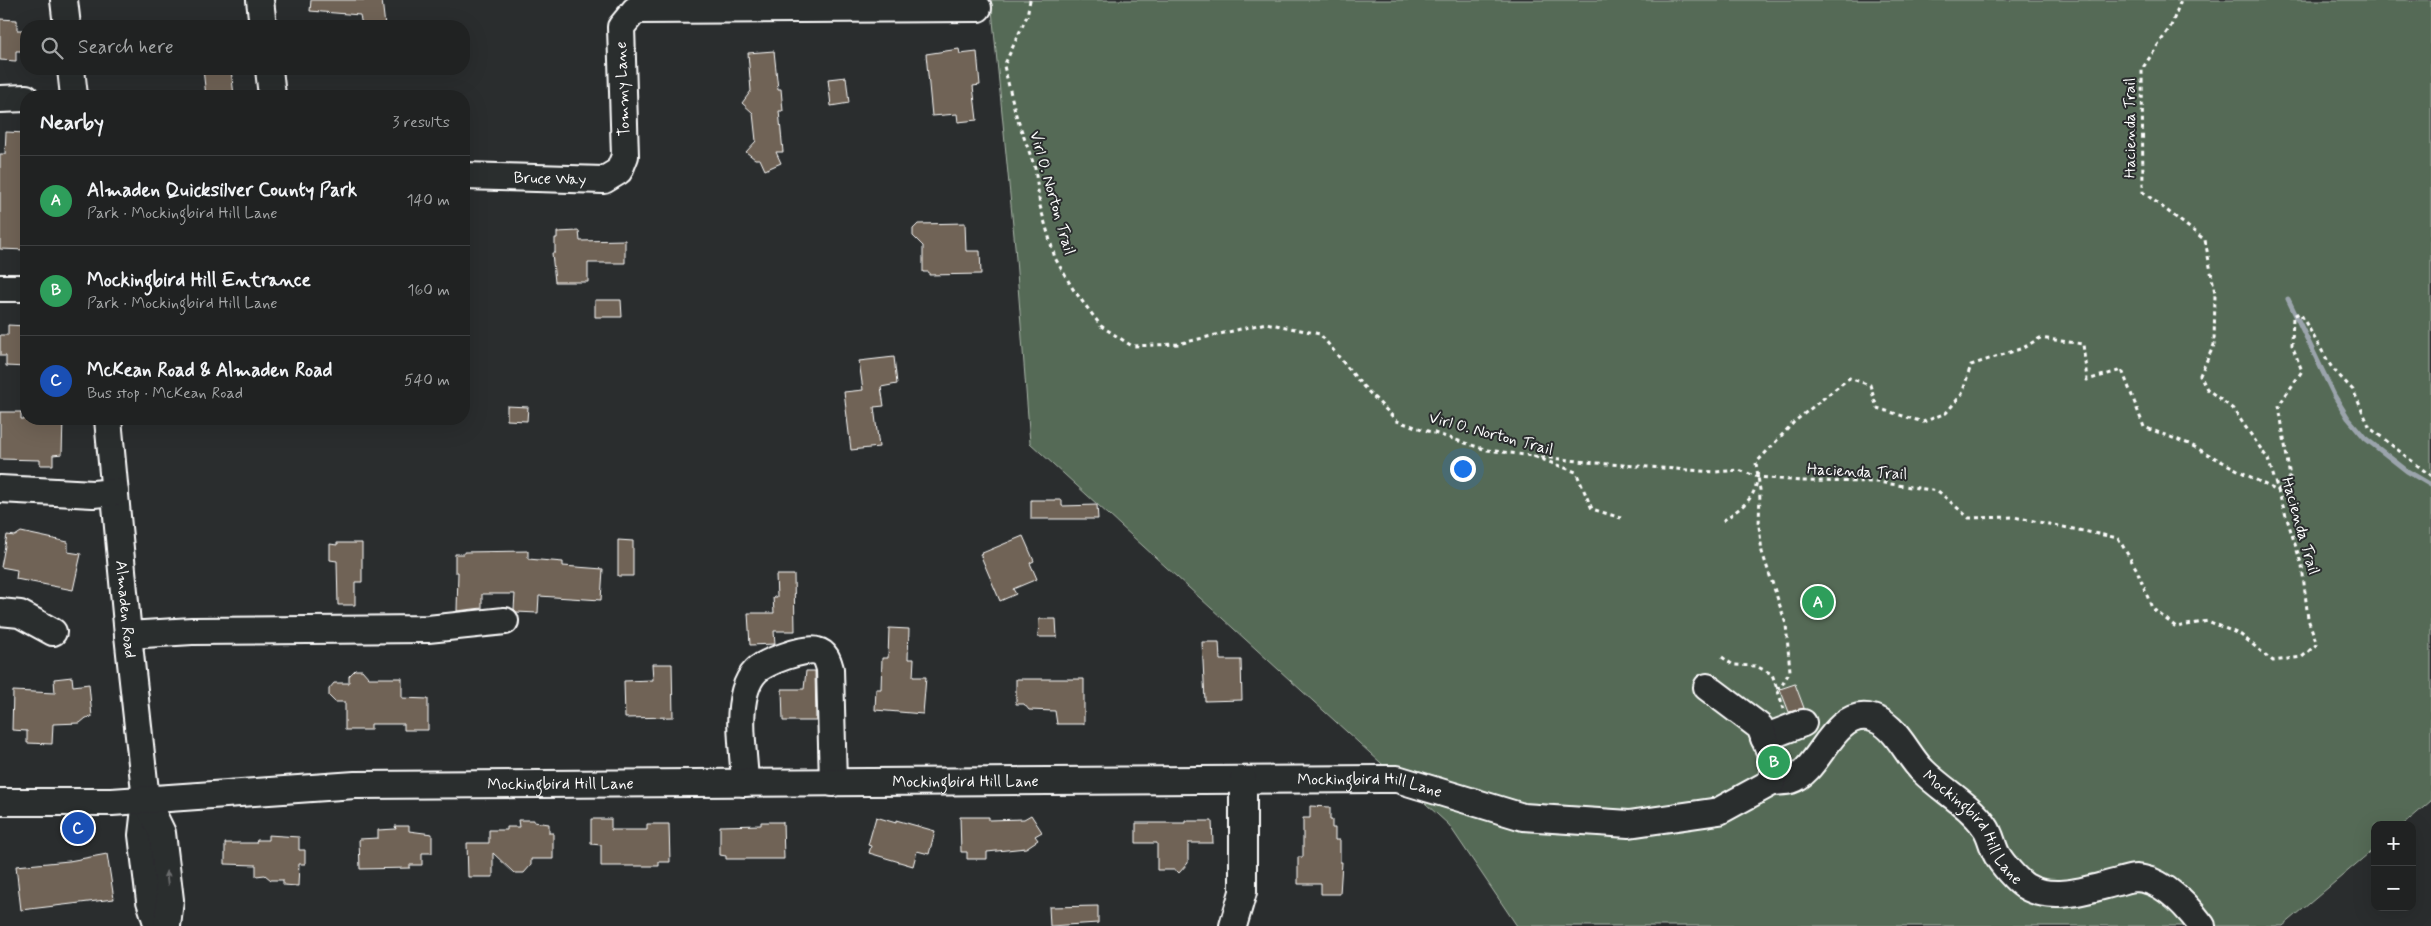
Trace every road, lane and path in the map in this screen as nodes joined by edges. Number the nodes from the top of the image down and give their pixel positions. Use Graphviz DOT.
graph roads {
  1 [pos="64,0"];
  2 [pos="260,0"];
  3 [pos="1030,0"];
  4 [pos="2181,0"];
  5 [pos="978,8"];
  6 [pos="66,20"];
  7 [pos="262,20"];
  8 [pos="70,75"];
  9 [pos="270,75"];
  10 [pos="68,90"];
  11 [pos="271,90"];
  12 [pos="0,98"];
  13 [pos="20,98"];
  14 [pos="625,156"];
  15 [pos="470,176"];
  16 [pos="0,288"];
  17 [pos="20,288"];
  18 [pos="109,425"];
  19 [pos="1533,456"];
  20 [pos="2431,476"];
  21 [pos="1758,477"];
  22 [pos="0,489"];
  23 [pos="2277,491"];
  24 [pos="115,492"];
  25 [pos="1621,518"];
  26 [pos="1723,521"];
  27 [pos="0,612"];
  28 [pos="506,620"];
  29 [pos="53,632"];
  30 [pos="128,635"];
  31 [pos="1722,657"];
  32 [pos="1707,687"];
  33 [pos="1776,688"];
  34 [pos="1797,725"];
  35 [pos="1764,738"];
  36 [pos="1243,780"];
  37 [pos="833,782"];
  38 [pos="1772,782"];
  39 [pos="745,783"];
  40 [pos="146,800"];
  41 [pos="0,802"];
  42 [pos="158,926"];
  43 [pos="167,926"];
  44 [pos="1233,926"];
  45 [pos="2202,926"];
  1 -- 6 [label="street"];
  2 -- 7 [label="street"];
  3 -- 19 [label="path, Virl O. Norton Trail"];
  4 -- 23 [label="path, Hacienda Trail"];
  5 -- 14 [label="street, Tommy Lane"];
  8 -- 10 [label="street"];
  9 -- 11 [label="street"];
  12 -- 13 [label="street"];
  14 -- 15 [label="street, Bruce Way"];
  16 -- 17 [label="street"];
  18 -- 24 [label="street, Almaden Road"];
  19 -- 21 [label="path"];
  19 -- 25 [label="path, Virl O. Norton Trail"];
  20 -- 23 [label="path"];
  21 -- 23 [label="path"];
  21 -- 23 [label="path, Hacienda Trail"];
  21 -- 26 [label="path"];
  21 -- 33 [label="path"];
  22 -- 24 [label="street"];
  24 -- 30 [label="street, Almaden Road"];
  27 -- 29 [label="street"];
  28 -- 30 [label="street"];
  30 -- 40 [label="street, Almaden Road"];
  31 -- 33 [label="path"];
  32 -- 35 [label="street"];
  33 -- 34 [label="path"];
  34 -- 35 [label="street"];
  35 -- 38 [label="street"];
  36 -- 37 [label="street, Mockingbird Hill Lane"];
  36 -- 38 [label="street, Mockingbird Hill Lane"];
  36 -- 44 [label="street"];
  37 -- 39 [label="street, Mockingbird Hill Lane"];
  37 -- 39 [label="street"];
  38 -- 45 [label="street, Mockingbird Hill Lane"];
  39 -- 40 [label="street, Mockingbird Hill Lane"];
  40 -- 41 [label="street, Mockingbird Hill Lane"];
  40 -- 42 [label="street, Almaden Road"];
  43 -- 40 [label="street, Almaden Road, one-way"];
}
